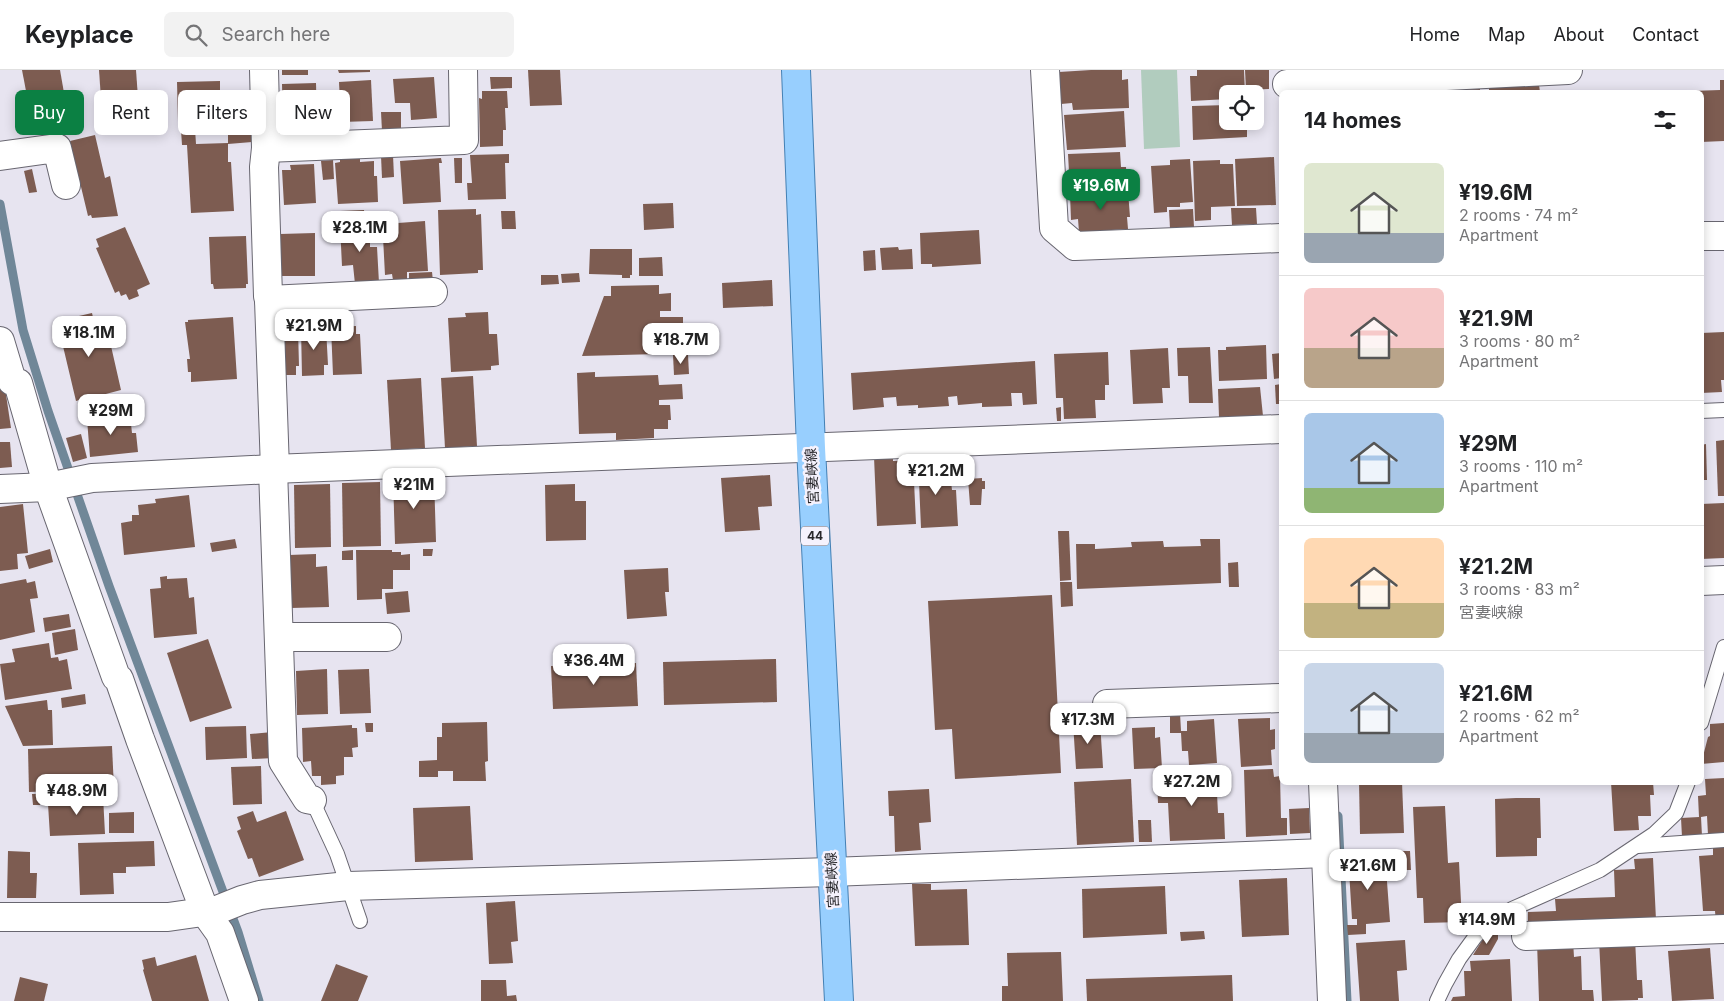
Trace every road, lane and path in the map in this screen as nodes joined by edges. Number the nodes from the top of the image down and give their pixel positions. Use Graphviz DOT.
graph roads {
  1 [pos="264,70"];
  2 [pos="463,70"];
  3 [pos="796,70"];
  4 [pos="1045,70"];
  5 [pos="1568,70"];
  6 [pos="1294,83"];
  7 [pos="266,148"];
  8 [pos="3,156"];
  9 [pos="66,185"];
  10 [pos="1704,236"];
  11 [pos="1724,236"];
  12 [pos="1279,238"];
  13 [pos="433,292"];
  14 [pos="270,300"];
  15 [pos="0,341"];
  16 [pos="1724,410"];
  17 [pos="1704,411"];
  18 [pos="1279,429"];
  19 [pos="811,448"];
  20 [pos="274,469"];
  21 [pos="64,483"];
  22 [pos="0,489"];
  23 [pos="1724,580"];
  24 [pos="1704,581"];
  25 [pos="280,637"];
  26 [pos="387,637"];
  27 [pos="1724,647"];
  28 [pos="1279,698"];
  29 [pos="1107,704"];
  30 [pos="1704,713"];
  31 [pos="1323,785"];
  32 [pos="1687,785"];
  33 [pos="312,800"];
  34 [pos="1724,840"];
  35 [pos="1635,846"];
  36 [pos="1325,853"];
  37 [pos="831,872"];
  38 [pos="348,886"];
  39 [pos="211,911"];
  40 [pos="0,917"];
  41 [pos="360,921"];
  42 [pos="1724,929"];
  43 [pos="1526,936"];
  44 [pos="244,1001"];
  45 [pos="839,1001"];
  46 [pos="1332,1001"];
  47 [pos="1437,1001"];
  1 -- 7 [label="street"];
  2 -- 7 [label="street"];
  3 -- 19 [label="main road, 宮妻峡線 / 44"];
  4 -- 12 [label="street"];
  5 -- 6 [label="street"];
  7 -- 14 [label="street"];
  8 -- 9 [label="street"];
  10 -- 11 [label="street"];
  13 -- 14 [label="street"];
  14 -- 20 [label="street"];
  15 -- 21 [label="street"];
  16 -- 17 [label="lane"];
  18 -- 19 [label="street"];
  19 -- 20 [label="street"];
  19 -- 37 [label="main road, 宮妻峡線 / 44"];
  20 -- 21 [label="street"];
  20 -- 25 [label="street"];
  21 -- 22 [label="street"];
  21 -- 39 [label="street"];
  23 -- 24 [label="street"];
  25 -- 26 [label="street"];
  25 -- 33 [label="street"];
  27 -- 30 [label="lane"];
  28 -- 29 [label="street"];
  31 -- 36 [label="street"];
  32 -- 35 [label="lane"];
  33 -- 38 [label="lane"];
  34 -- 35 [label="lane"];
  35 -- 47 [label="lane"];
  36 -- 37 [label="street"];
  36 -- 46 [label="street"];
  37 -- 38 [label="street"];
  37 -- 45 [label="main road, 宮妻峡線 / 44"];
  38 -- 39 [label="street"];
  38 -- 41 [label="lane"];
  39 -- 40 [label="street"];
  39 -- 44 [label="street"];
  42 -- 43 [label="street"];
}
